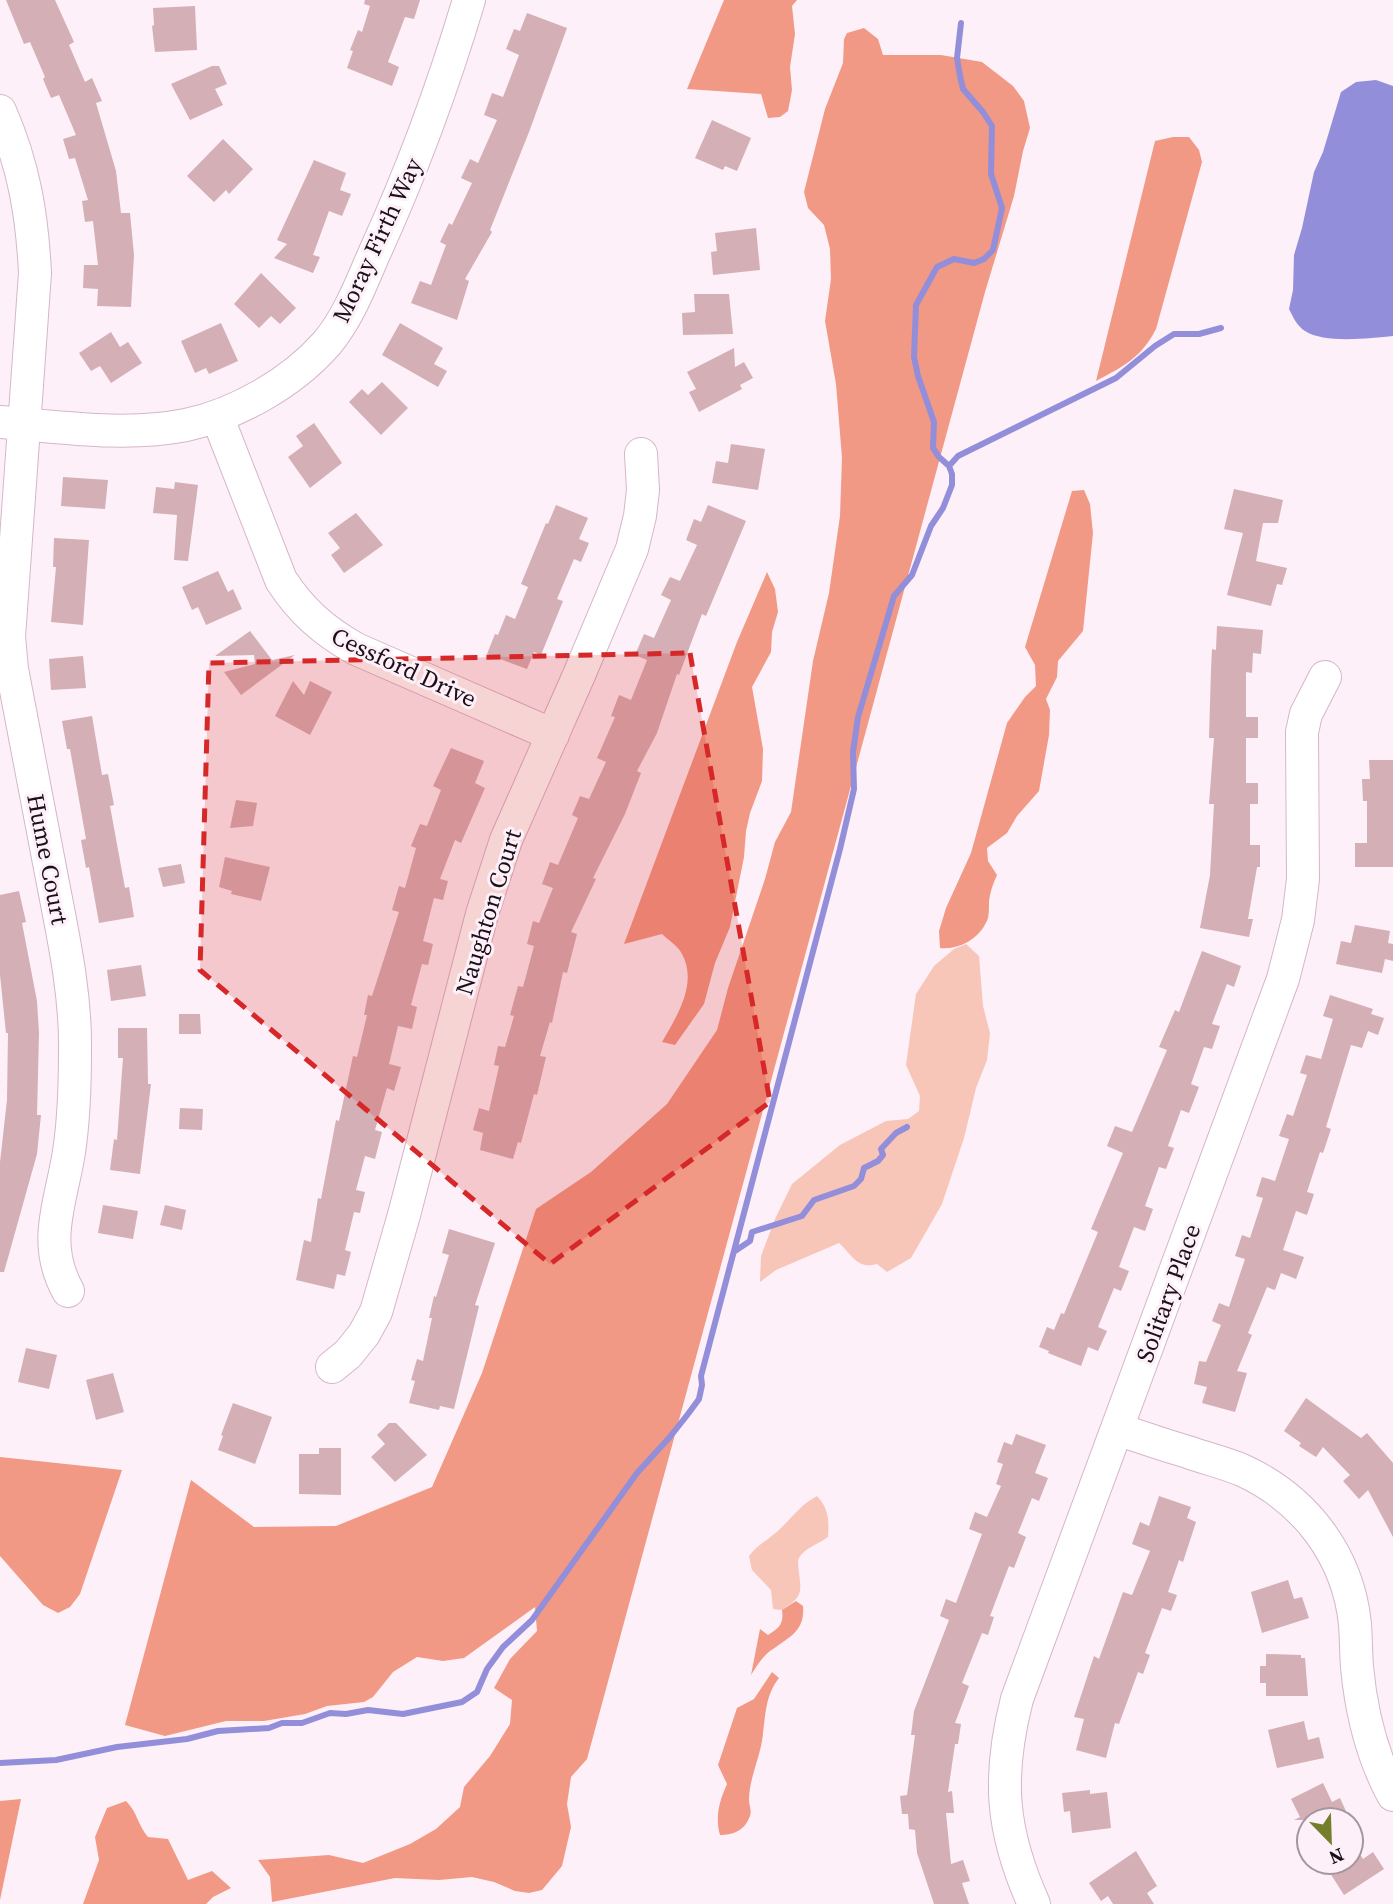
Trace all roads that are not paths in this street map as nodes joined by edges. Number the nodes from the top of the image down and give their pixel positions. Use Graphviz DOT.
graph roads {
  1 [pos="469,0"];
  2 [pos="0,111"];
  3 [pos="217,416"];
  4 [pos="12,423"];
  5 [pos="641,454"];
  6 [pos="1325,677"];
  7 [pos="552,735"];
  8 [pos="68,1291"];
  9 [pos="332,1367"];
  10 [pos="1117,1429"];
  11 [pos="1393,1795"];
  12 [pos="1034,1904"];
  1 -- 3 [label="street, Moray Firth Way"];
  2 -- 4 [label="street, Hume Court"];
  3 -- 4 [label="street, Moray Firth Way"];
  3 -- 7 [label="street, Cessford Drive"];
  4 -- 8 [label="street, Hume Court"];
  5 -- 7 [label="street, Naughton Court"];
  6 -- 10 [label="street, Solitary Place"];
  7 -- 9 [label="street, Naughton Court"];
  10 -- 11 [label="street"];
  10 -- 12 [label="street, Solitary Place"];
}
